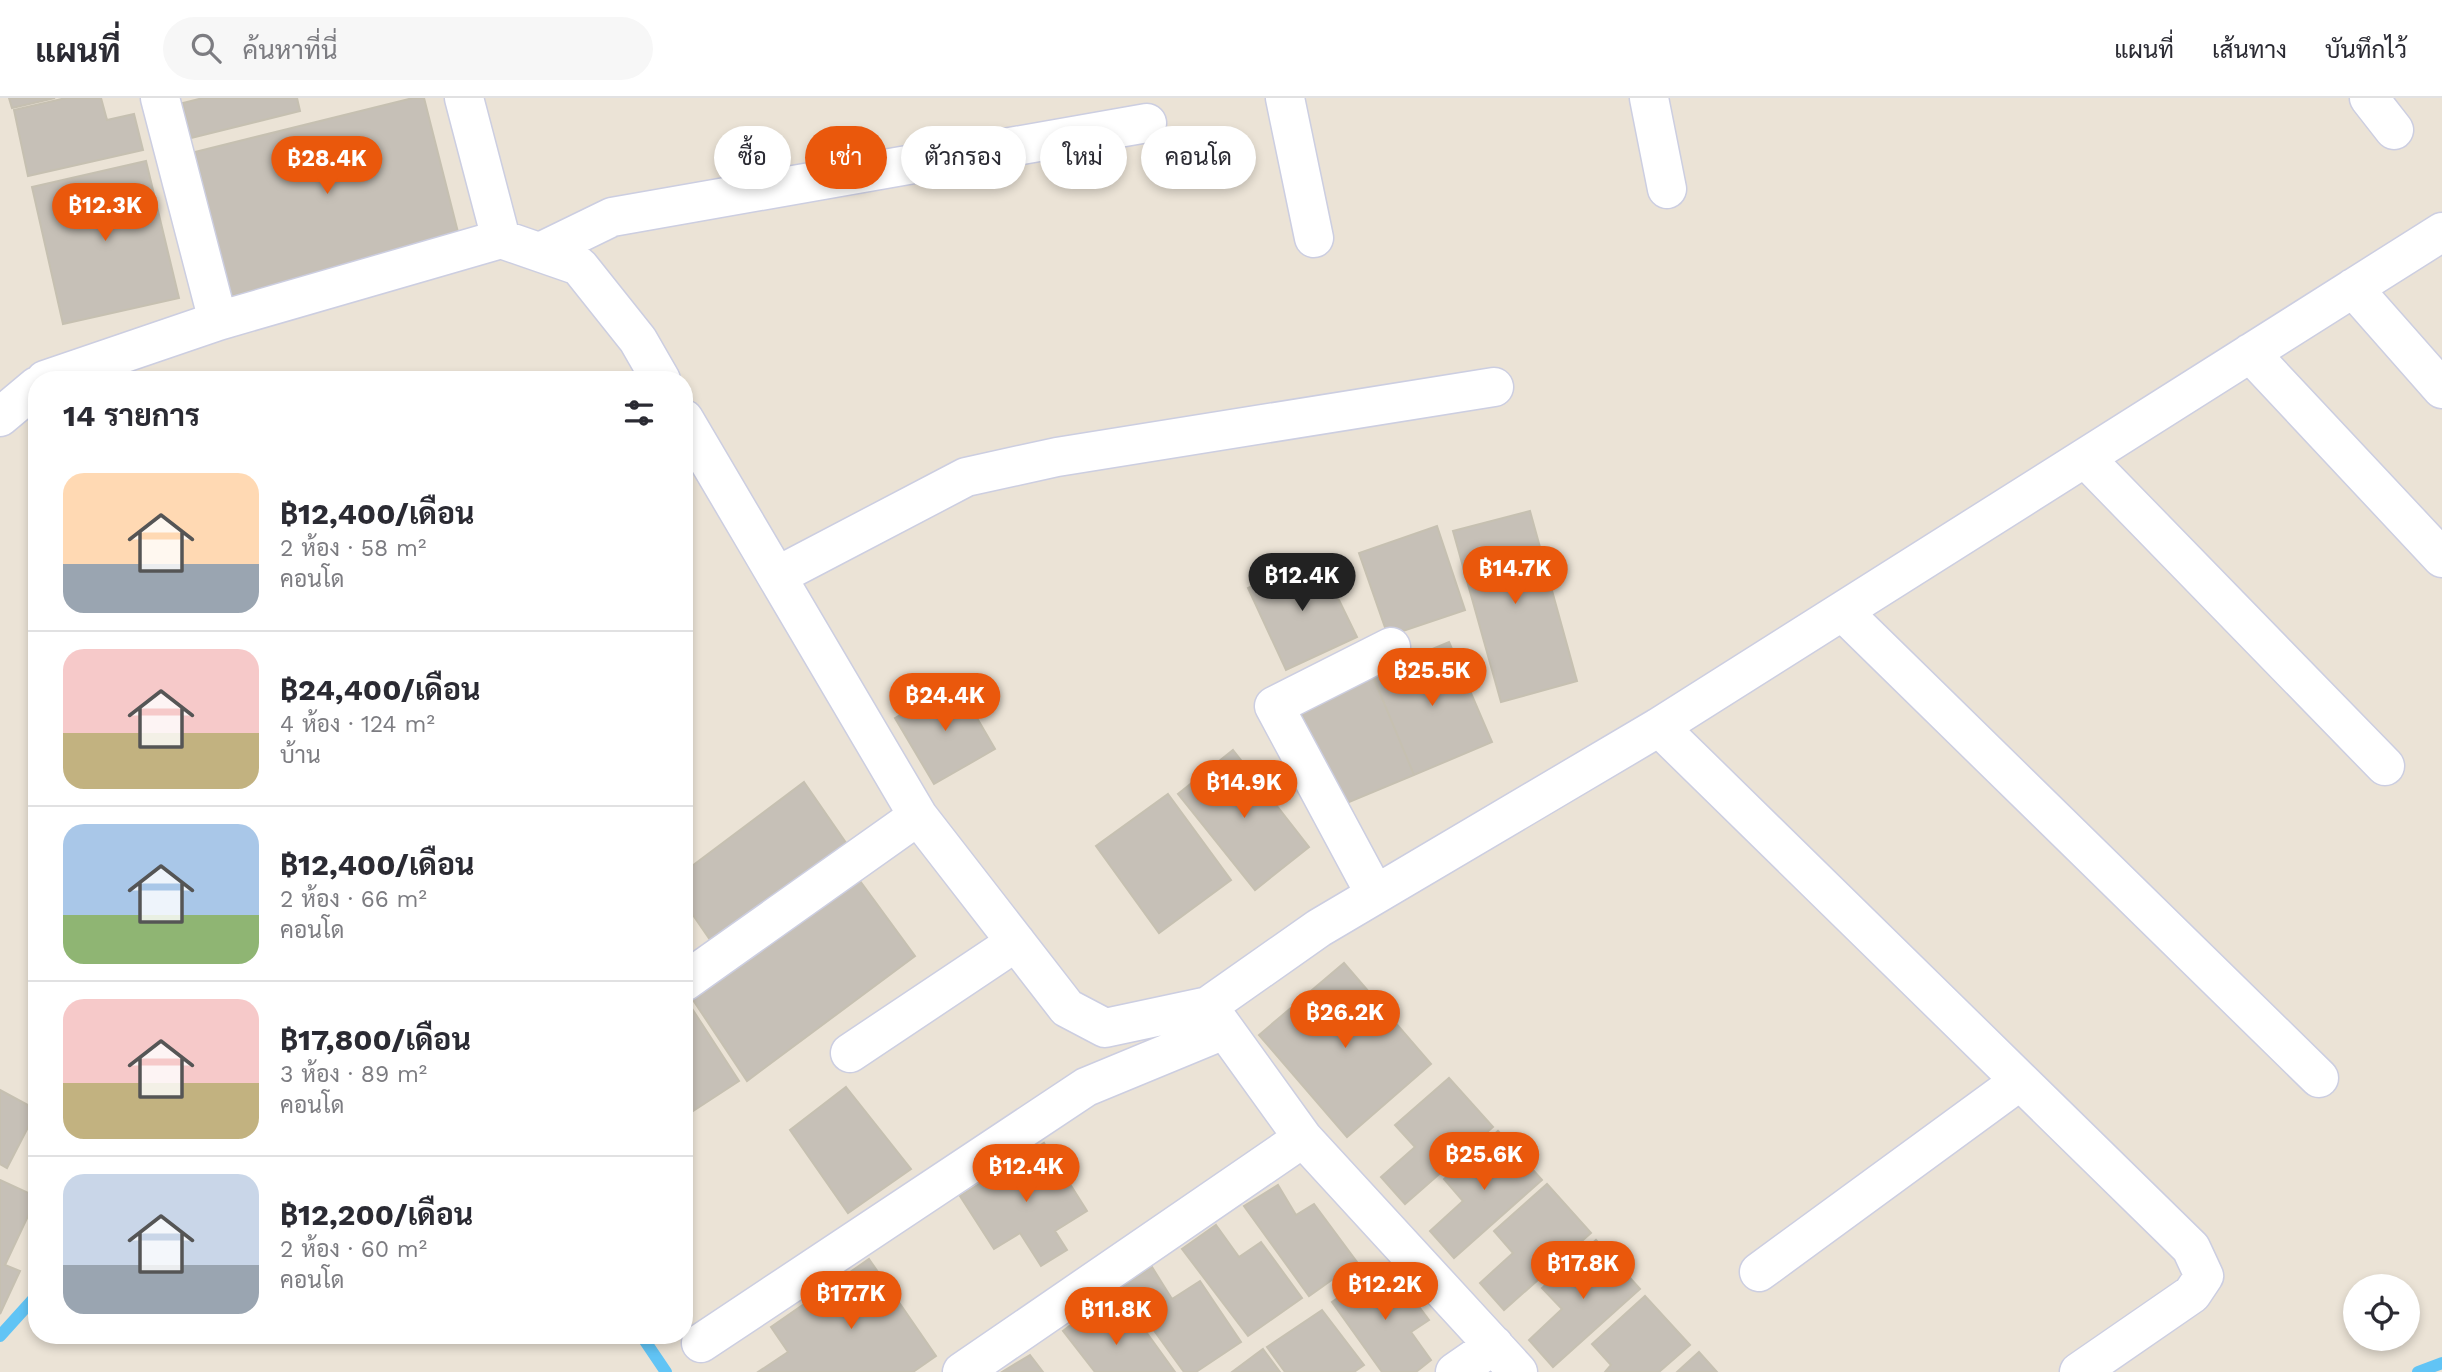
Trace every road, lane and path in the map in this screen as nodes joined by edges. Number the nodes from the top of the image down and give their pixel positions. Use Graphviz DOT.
graph roads {
  1 [pos="160,98"];
  2 [pos="464,98"];
  3 [pos="1285,98"];
  4 [pos="1649,98"];
  5 [pos="2369,98"];
  6 [pos="1147,122"];
  7 [pos="2393,130"];
  8 [pos="1667,189"];
  9 [pos="2442,232"];
  10 [pos="1314,238"];
  11 [pos="501,239"];
  12 [pos="540,252"];
  13 [pos="2353,288"];
  14 [pos="218,321"];
  15 [pos="2250,353"];
  16 [pos="71,371"];
  17 [pos="656,371"];
  18 [pos="1494,387"];
  19 [pos="2442,389"];
  20 [pos="28,394"];
  21 [pos="0,417"];
  22 [pos="693,434"];
  23 [pos="2085,458"];
  24 [pos="2442,558"];
  25 [pos="777,576"];
  26 [pos="1843,612"];
  27 [pos="1391,647"];
  28 [pos="1659,727"];
  29 [pos="2385,766"];
  30 [pos="918,816"];
  31 [pos="1375,894"];
  32 [pos="1016,942"];
  33 [pos="693,976"];
  34 [pos="1216,1018"];
  35 [pos="850,1053"];
  36 [pos="2319,1078"];
  37 [pos="2020,1081"];
  38 [pos="1303,1139"];
  39 [pos="1759,1272"];
  40 [pos="701,1343"];
  41 [pos="1506,1359"];
  42 [pos="962,1372"];
  43 [pos="1455,1372"];
  44 [pos="2079,1372"];
  1 -- 14 [label="street"];
  2 -- 11 [label="street"];
  3 -- 10 [label="street"];
  4 -- 8 [label="street"];
  5 -- 7 [label="street"];
  6 -- 12 [label="street"];
  9 -- 13 [label="street"];
  11 -- 12 [label="street"];
  11 -- 14 [label="street"];
  12 -- 17 [label="street"];
  13 -- 15 [label="street"];
  13 -- 19 [label="street"];
  14 -- 16 [label="street"];
  15 -- 23 [label="street"];
  15 -- 24 [label="street"];
  18 -- 25 [label="street"];
  20 -- 21 [label="street"];
  22 -- 25 [label="street"];
  23 -- 26 [label="street"];
  23 -- 29 [label="street"];
  25 -- 30 [label="street"];
  26 -- 28 [label="street"];
  26 -- 36 [label="street"];
  27 -- 31 [label="street"];
  28 -- 31 [label="street"];
  28 -- 37 [label="street"];
  30 -- 32 [label="street"];
  30 -- 33 [label="street"];
  31 -- 34 [label="street"];
  32 -- 34 [label="street"];
  32 -- 35 [label="street"];
  34 -- 38 [label="street"];
  34 -- 40 [label="street"];
  37 -- 39 [label="street"];
  37 -- 44 [label="street"];
  38 -- 41 [label="street"];
  38 -- 42 [label="street"];
  41 -- 43 [label="street"];
}
